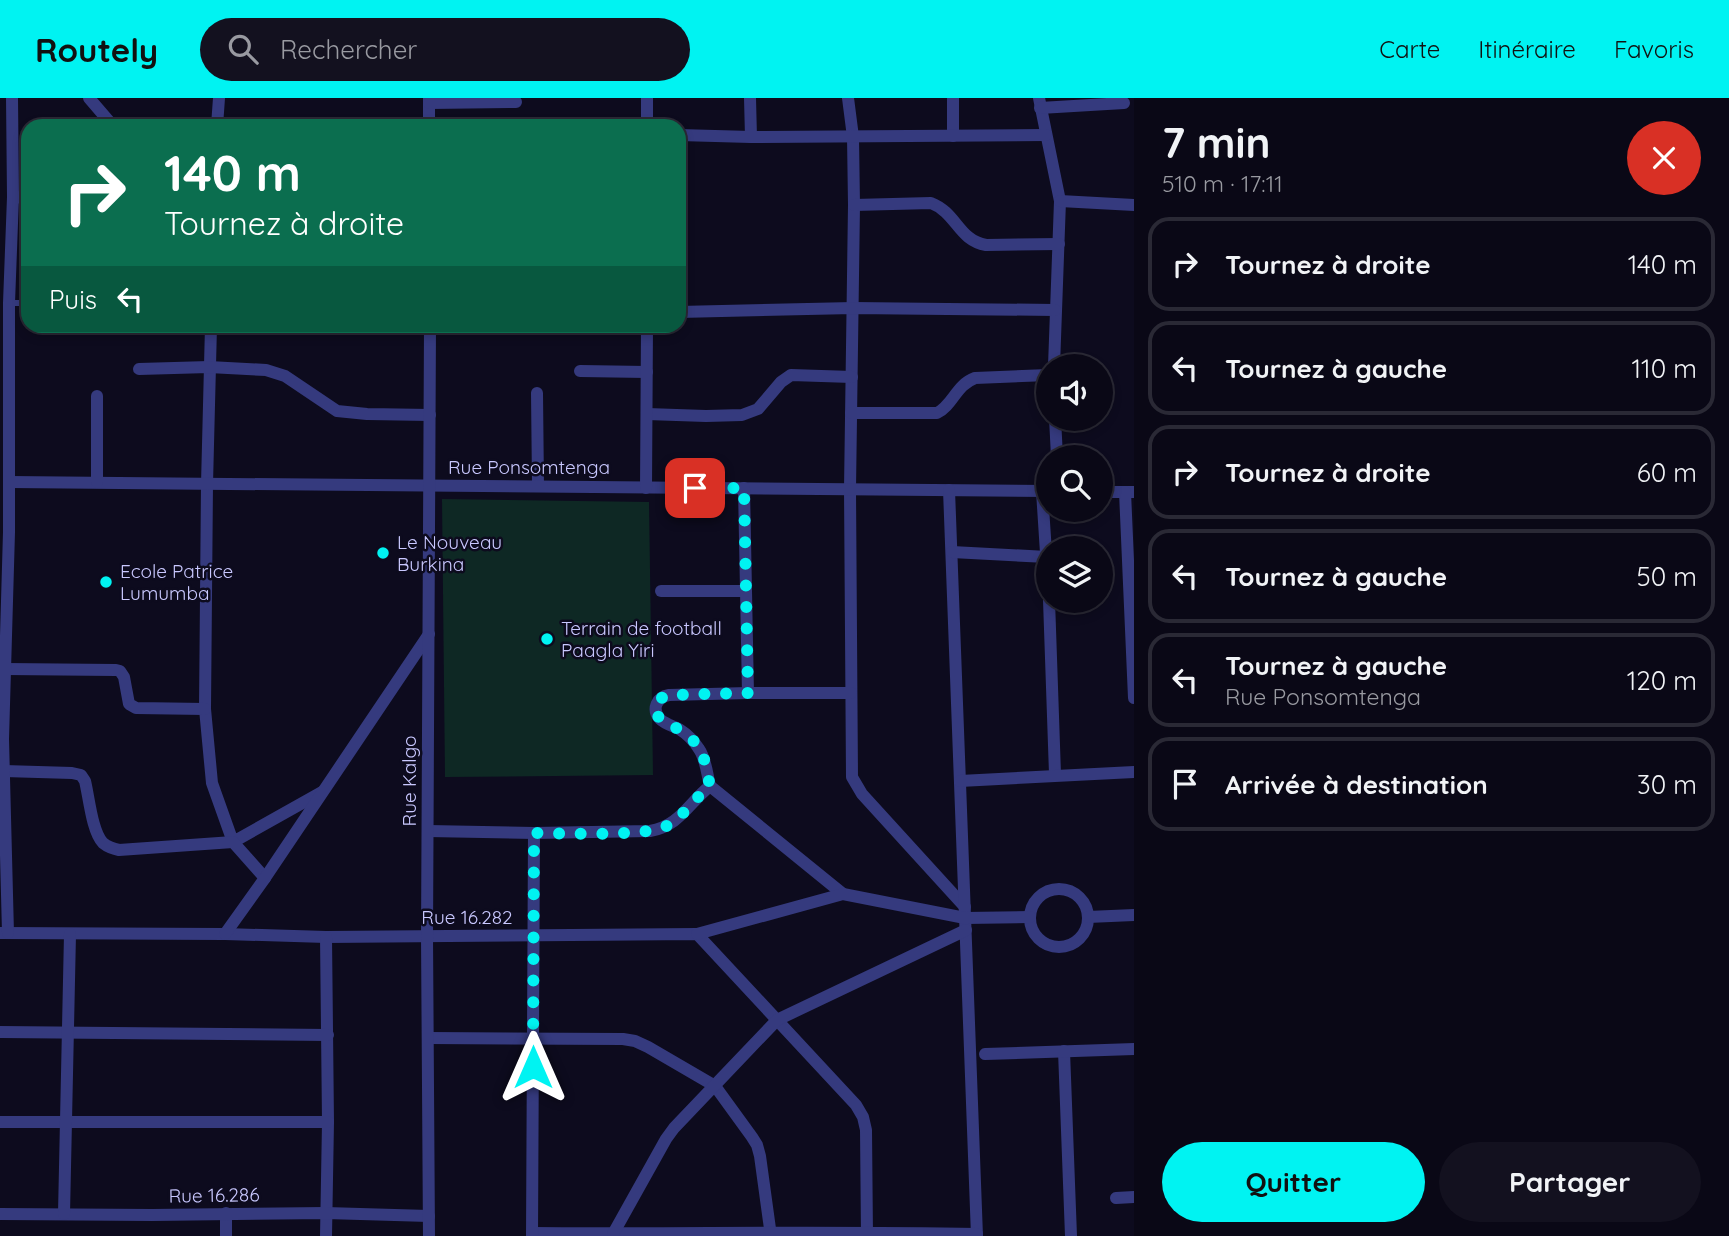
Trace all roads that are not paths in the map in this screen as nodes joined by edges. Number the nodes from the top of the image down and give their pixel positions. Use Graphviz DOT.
graph roads {
  1 [pos="89,98"];
  2 [pos="219,98"];
  3 [pos="648,98"];
  4 [pos="750,98"];
  5 [pos="848,98"];
  6 [pos="953,98"];
  7 [pos="429,101"];
  8 [pos="516,102"];
  9 [pos="8,103"];
  10 [pos="1039,103"];
  11 [pos="1124,103"];
  12 [pos="108,119"];
  13 [pos="218,119"];
  14 [pos="429,119"];
  15 [pos="647,119"];
  16 [pos="686,135"];
  17 [pos="953,135"];
  18 [pos="1046,135"];
  19 [pos="853,136"];
  20 [pos="751,137"];
  21 [pos="13,197"];
  22 [pos="21,198"];
  23 [pos="1060,201"];
  24 [pos="854,205"];
  25 [pos="1134,205"];
  26 [pos="1059,244"];
  27 [pos="9,303"];
  28 [pos="21,303"];
  29 [pos="853,308"];
  30 [pos="1055,310"];
  31 [pos="686,312"];
  32 [pos="5,318"];
  33 [pos="211,333"];
  34 [pos="430,333"];
  35 [pos="647,333"];
  36 [pos="1054,354"];
  37 [pos="209,367"];
  38 [pos="139,369"];
  39 [pos="580,371"];
  40 [pos="647,372"];
  41 [pos="1036,375"];
  42 [pos="852,377"];
  43 [pos="537,393"];
  44 [pos="97,396"];
  45 [pos="851,413"];
  46 [pos="647,414"];
  47 [pos="430,415"];
  48 [pos="9,482"];
  49 [pos="97,482"];
  50 [pos="207,484"];
  51 [pos="430,486"];
  52 [pos="538,486"];
  53 [pos="646,488"];
  54 [pos="744,488"];
  55 [pos="850,489"];
  56 [pos="949,490"];
  57 [pos="1036,491"];
  58 [pos="1130,492"];
  59 [pos="5,532"];
  60 [pos="952,552"];
  61 [pos="1036,556"];
  62 [pos="661,591"];
  63 [pos="746,591"];
  64 [pos="1049,613"];
  65 [pos="3,635"];
  66 [pos="429,635"];
  67 [pos="1133,666"];
  68 [pos="5,669"];
  69 [pos="852,692"];
  70 [pos="748,693"];
  71 [pos="1134,698"];
  72 [pos="205,709"];
  73 [pos="1,739"];
  74 [pos="4,771"];
  75 [pos="1134,772"];
  76 [pos="1055,774"];
  77 [pos="960,780"];
  78 [pos="710,786"];
  79 [pos="322,792"];
  80 [pos="428,831"];
  81 [pos="534,833"];
  82 [pos="233,842"];
  83 [pos="3,859"];
  84 [pos="265,878"];
  85 [pos="843,894"];
  86 [pos="1134,915"];
  87 [pos="1030,917"];
  88 [pos="1088,917"];
  89 [pos="966,918"];
  90 [pos="4,933"];
  91 [pos="70,934"];
  92 [pos="225,934"];
  93 [pos="697,934"];
  94 [pos="427,936"];
  95 [pos="533,936"];
  96 [pos="326,937"];
  97 [pos="777,1020"];
  98 [pos="0,1032"];
  99 [pos="68,1032"];
  100 [pos="328,1035"];
  101 [pos="428,1038"];
  102 [pos="533,1039"];
  103 [pos="1134,1049"];
  104 [pos="1064,1051"];
  105 [pos="985,1055"];
  106 [pos="715,1086"];
  107 [pos="0,1122"];
  108 [pos="66,1122"];
  109 [pos="328,1122"];
  110 [pos="1134,1197"];
  111 [pos="1116,1198"];
  112 [pos="226,1213"];
  113 [pos="326,1213"];
  114 [pos="0,1214"];
  115 [pos="64,1214"];
  116 [pos="429,1216"];
  117 [pos="532,1234"];
  118 [pos="613,1234"];
  119 [pos="867,1234"];
  120 [pos="771,1235"];
  121 [pos="977,1235"];
  122 [pos="226,1236"];
  123 [pos="326,1236"];
  124 [pos="429,1236"];
  125 [pos="1072,1236"];
  1 -- 12 [label="street"];
  2 -- 13 [label="street"];
  3 -- 15 [label="street"];
  4 -- 20 [label="street"];
  5 -- 19 [label="street"];
  6 -- 17 [label="street"];
  7 -- 8 [label="street"];
  7 -- 14 [label="street"];
  9 -- 21 [label="street"];
  10 -- 11 [label="street"];
  10 -- 18 [label="street"];
  16 -- 20 [label="street"];
  17 -- 18 [label="street"];
  17 -- 19 [label="street"];
  18 -- 23 [label="street"];
  19 -- 20 [label="street"];
  19 -- 24 [label="street"];
  21 -- 22 [label="street"];
  21 -- 27 [label="street"];
  23 -- 25 [label="street"];
  23 -- 26 [label="street"];
  24 -- 26 [label="street"];
  24 -- 29 [label="street"];
  26 -- 30 [label="street"];
  27 -- 28 [label="lane"];
  27 -- 32 [label="street"];
  29 -- 30 [label="street"];
  29 -- 31 [label="street"];
  29 -- 42 [label="street"];
  30 -- 36 [label="street"];
  32 -- 48 [label="street"];
  33 -- 37 [label="street"];
  34 -- 47 [label="street, Rue Kalgo"];
  35 -- 40 [label="street"];
  37 -- 38 [label="street"];
  37 -- 47 [label="street"];
  37 -- 50 [label="street"];
  39 -- 40 [label="street"];
  40 -- 46 [label="street"];
  41 -- 45 [label="street"];
  42 -- 45 [label="street"];
  42 -- 46 [label="street"];
  43 -- 52 [label="street"];
  44 -- 49 [label="street"];
  45 -- 55 [label="street"];
  46 -- 53 [label="street"];
  47 -- 51 [label="street, Rue Kalgo"];
  48 -- 49 [label="street, Rue Ponsomtenga"];
  48 -- 59 [label="street"];
  49 -- 50 [label="street, Rue Ponsomtenga"];
  50 -- 51 [label="street, Rue Ponsomtenga"];
  50 -- 72 [label="street"];
  51 -- 52 [label="street, Rue Ponsomtenga"];
  51 -- 66 [label="street, Rue Kalgo"];
  52 -- 53 [label="street, Rue Ponsomtenga"];
  53 -- 54 [label="street, Rue Ponsomtenga"];
  54 -- 55 [label="street, Rue Ponsomtenga"];
  54 -- 63 [label="street"];
  55 -- 56 [label="street, Rue Ponsomtenga"];
  55 -- 69 [label="street"];
  56 -- 57 [label="street, Rue Ponsomtenga"];
  56 -- 60 [label="street"];
  58 -- 67 [label="street"];
  59 -- 65 [label="street"];
  60 -- 61 [label="street"];
  60 -- 77 [label="street"];
  62 -- 63 [label="street"];
  63 -- 70 [label="street"];
  64 -- 76 [label="street"];
  65 -- 68 [label="street"];
  66 -- 79 [label="street"];
  66 -- 80 [label="street, Rue Kalgo"];
  67 -- 71 [label="street"];
  68 -- 72 [label="street"];
  68 -- 73 [label="street"];
  69 -- 70 [label="street"];
  69 -- 89 [label="street"];
  70 -- 78 [label="street"];
  72 -- 82 [label="street"];
  73 -- 74 [label="street"];
  74 -- 82 [label="street"];
  74 -- 83 [label="street"];
  75 -- 76 [label="street"];
  76 -- 77 [label="street"];
  77 -- 89 [label="street"];
  78 -- 81 [label="street"];
  78 -- 85 [label="street"];
  79 -- 82 [label="street"];
  79 -- 84 [label="street"];
  80 -- 81 [label="street"];
  80 -- 94 [label="street, Rue Kalgo"];
  81 -- 95 [label="street"];
  82 -- 84 [label="street"];
  83 -- 90 [label="street"];
  84 -- 92 [label="street"];
  85 -- 89 [label="street"];
  85 -- 93 [label="street, Rue 16.282"];
  86 -- 88 [label="street"];
  87 -- 88 [label="street"];
  87 -- 88 [label="street"];
  87 -- 89 [label="street"];
  89 -- 97 [label="street"];
  89 -- 121 [label="street"];
  90 -- 91 [label="street, Rue 16.282"];
  91 -- 92 [label="street, Rue 16.282"];
  91 -- 99 [label="street"];
  92 -- 96 [label="street, Rue 16.282"];
  93 -- 95 [label="street, Rue 16.282"];
  93 -- 97 [label="street"];
  94 -- 95 [label="street, Rue 16.282"];
  94 -- 96 [label="street, Rue 16.282"];
  94 -- 101 [label="street, Rue Kalgo"];
  95 -- 102 [label="street"];
  96 -- 100 [label="street"];
  97 -- 106 [label="street"];
  97 -- 119 [label="street"];
  98 -- 99 [label="street"];
  99 -- 100 [label="street"];
  99 -- 108 [label="street"];
  100 -- 109 [label="street"];
  101 -- 102 [label="street"];
  101 -- 116 [label="street, Rue Kalgo"];
  102 -- 106 [label="street"];
  102 -- 117 [label="street"];
  103 -- 104 [label="street"];
  104 -- 105 [label="street"];
  104 -- 125 [label="street"];
  106 -- 118 [label="street"];
  106 -- 120 [label="street"];
  107 -- 108 [label="street"];
  108 -- 109 [label="street"];
  108 -- 115 [label="street"];
  109 -- 113 [label="street"];
  110 -- 111 [label="street"];
  112 -- 113 [label="street, Rue 16.286"];
  112 -- 115 [label="street, Rue 16.286"];
  112 -- 122 [label="street"];
  113 -- 116 [label="street, Rue 16.286"];
  113 -- 123 [label="street"];
  114 -- 115 [label="street, Rue 16.286"];
  116 -- 124 [label="street, Rue Kalgo"];
  117 -- 118 [label="street"];
  118 -- 120 [label="street"];
  119 -- 120 [label="street"];
  119 -- 121 [label="street"];
}
